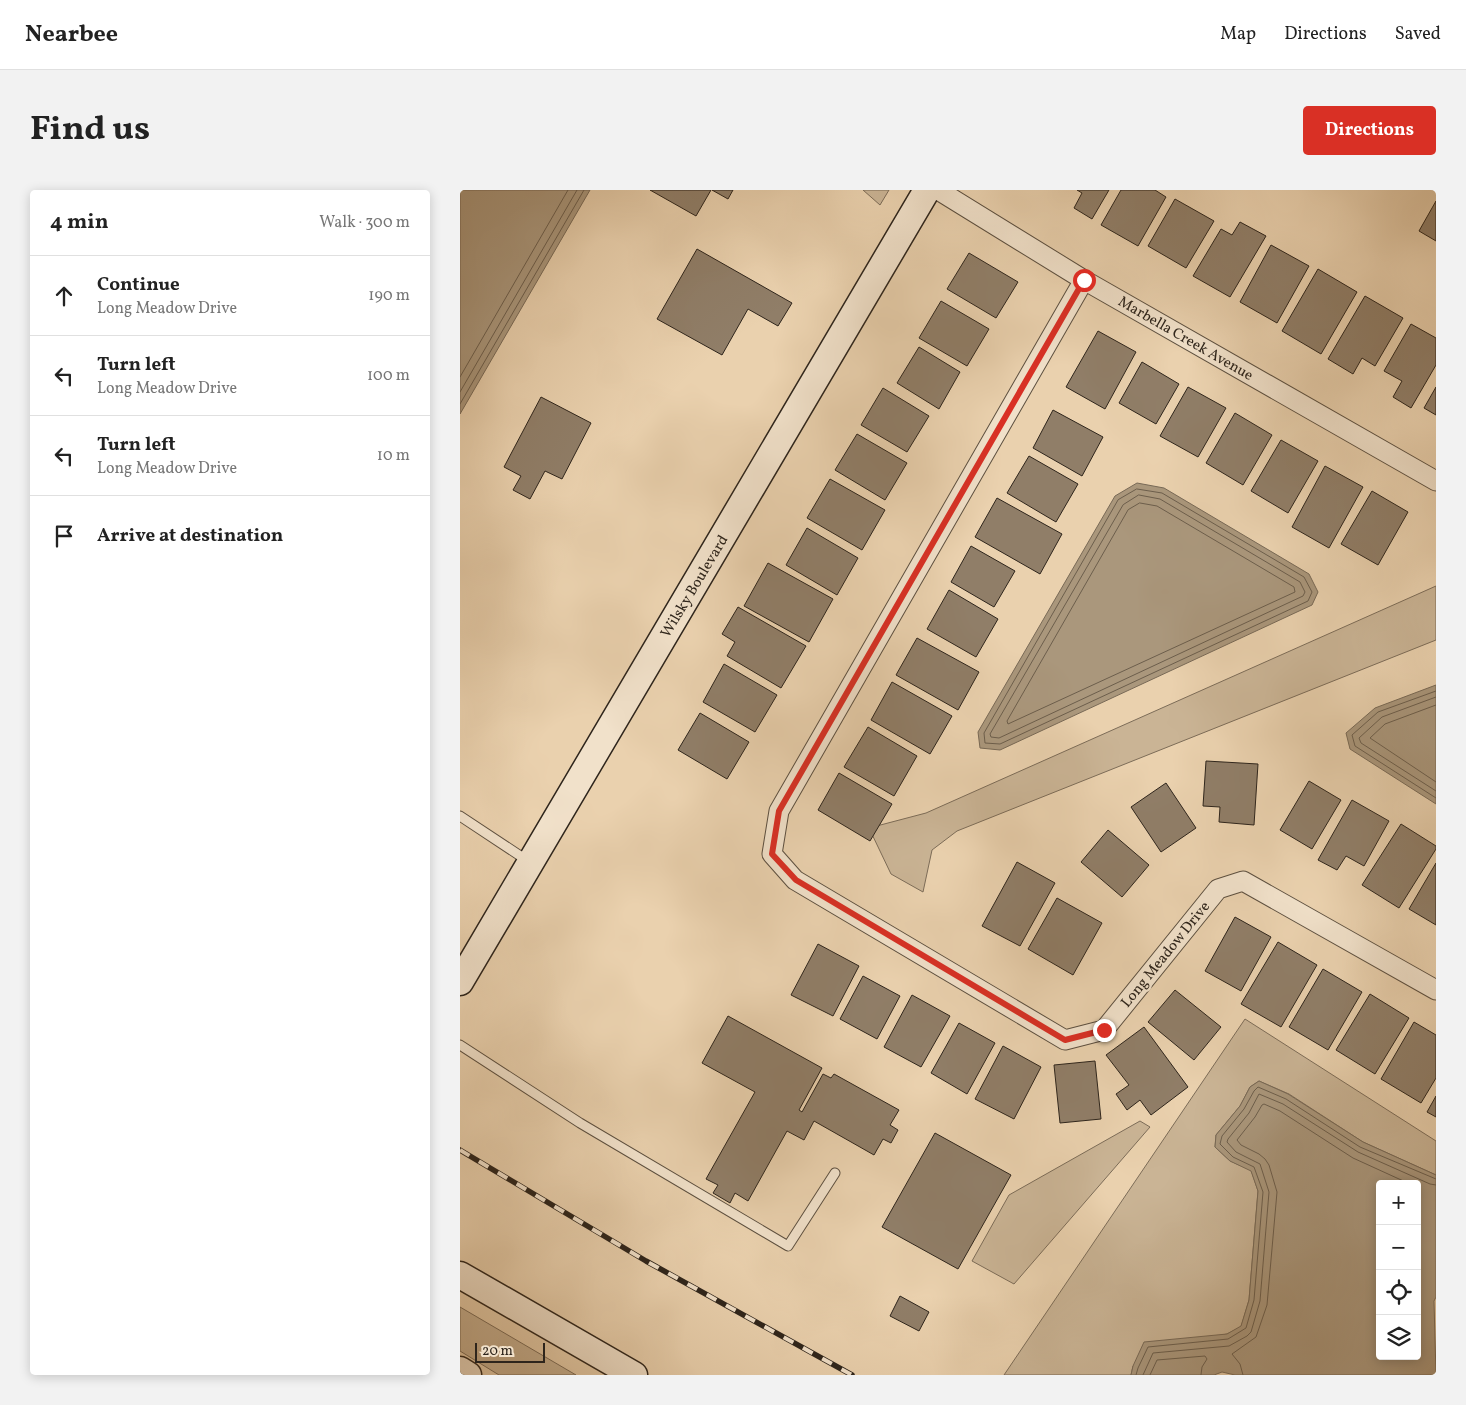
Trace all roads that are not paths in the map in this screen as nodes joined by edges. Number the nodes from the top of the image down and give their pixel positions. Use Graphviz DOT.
graph roads {
  1 [pos="927,190"];
  2 [pos="938,190"];
  3 [pos="1084,280"];
  4 [pos="1436,481"];
  5 [pos="460,816"];
  6 [pos="531,862"];
  7 [pos="460,982"];
  8 [pos="1436,990"];
  9 [pos="460,1045"];
  10 [pos="835,1173"];
  11 [pos="460,1275"];
  12 [pos="460,1370"];
  13 [pos="468,1375"];
  14 [pos="634,1375"];
  1 -- 6 [label="main road, Wilsky Boulevard"];
  2 -- 3 [label="street, Marbella Creek Avenue"];
  3 -- 4 [label="street, Marbella Creek Avenue"];
  3 -- 8 [label="street, Long Meadow Drive"];
  5 -- 6 [label="lane"];
  6 -- 7 [label="main road, Wilsky Boulevard"];
  9 -- 10 [label="lane"];
  11 -- 14 [label="main road"];
  12 -- 13 [label="main road"];
}
